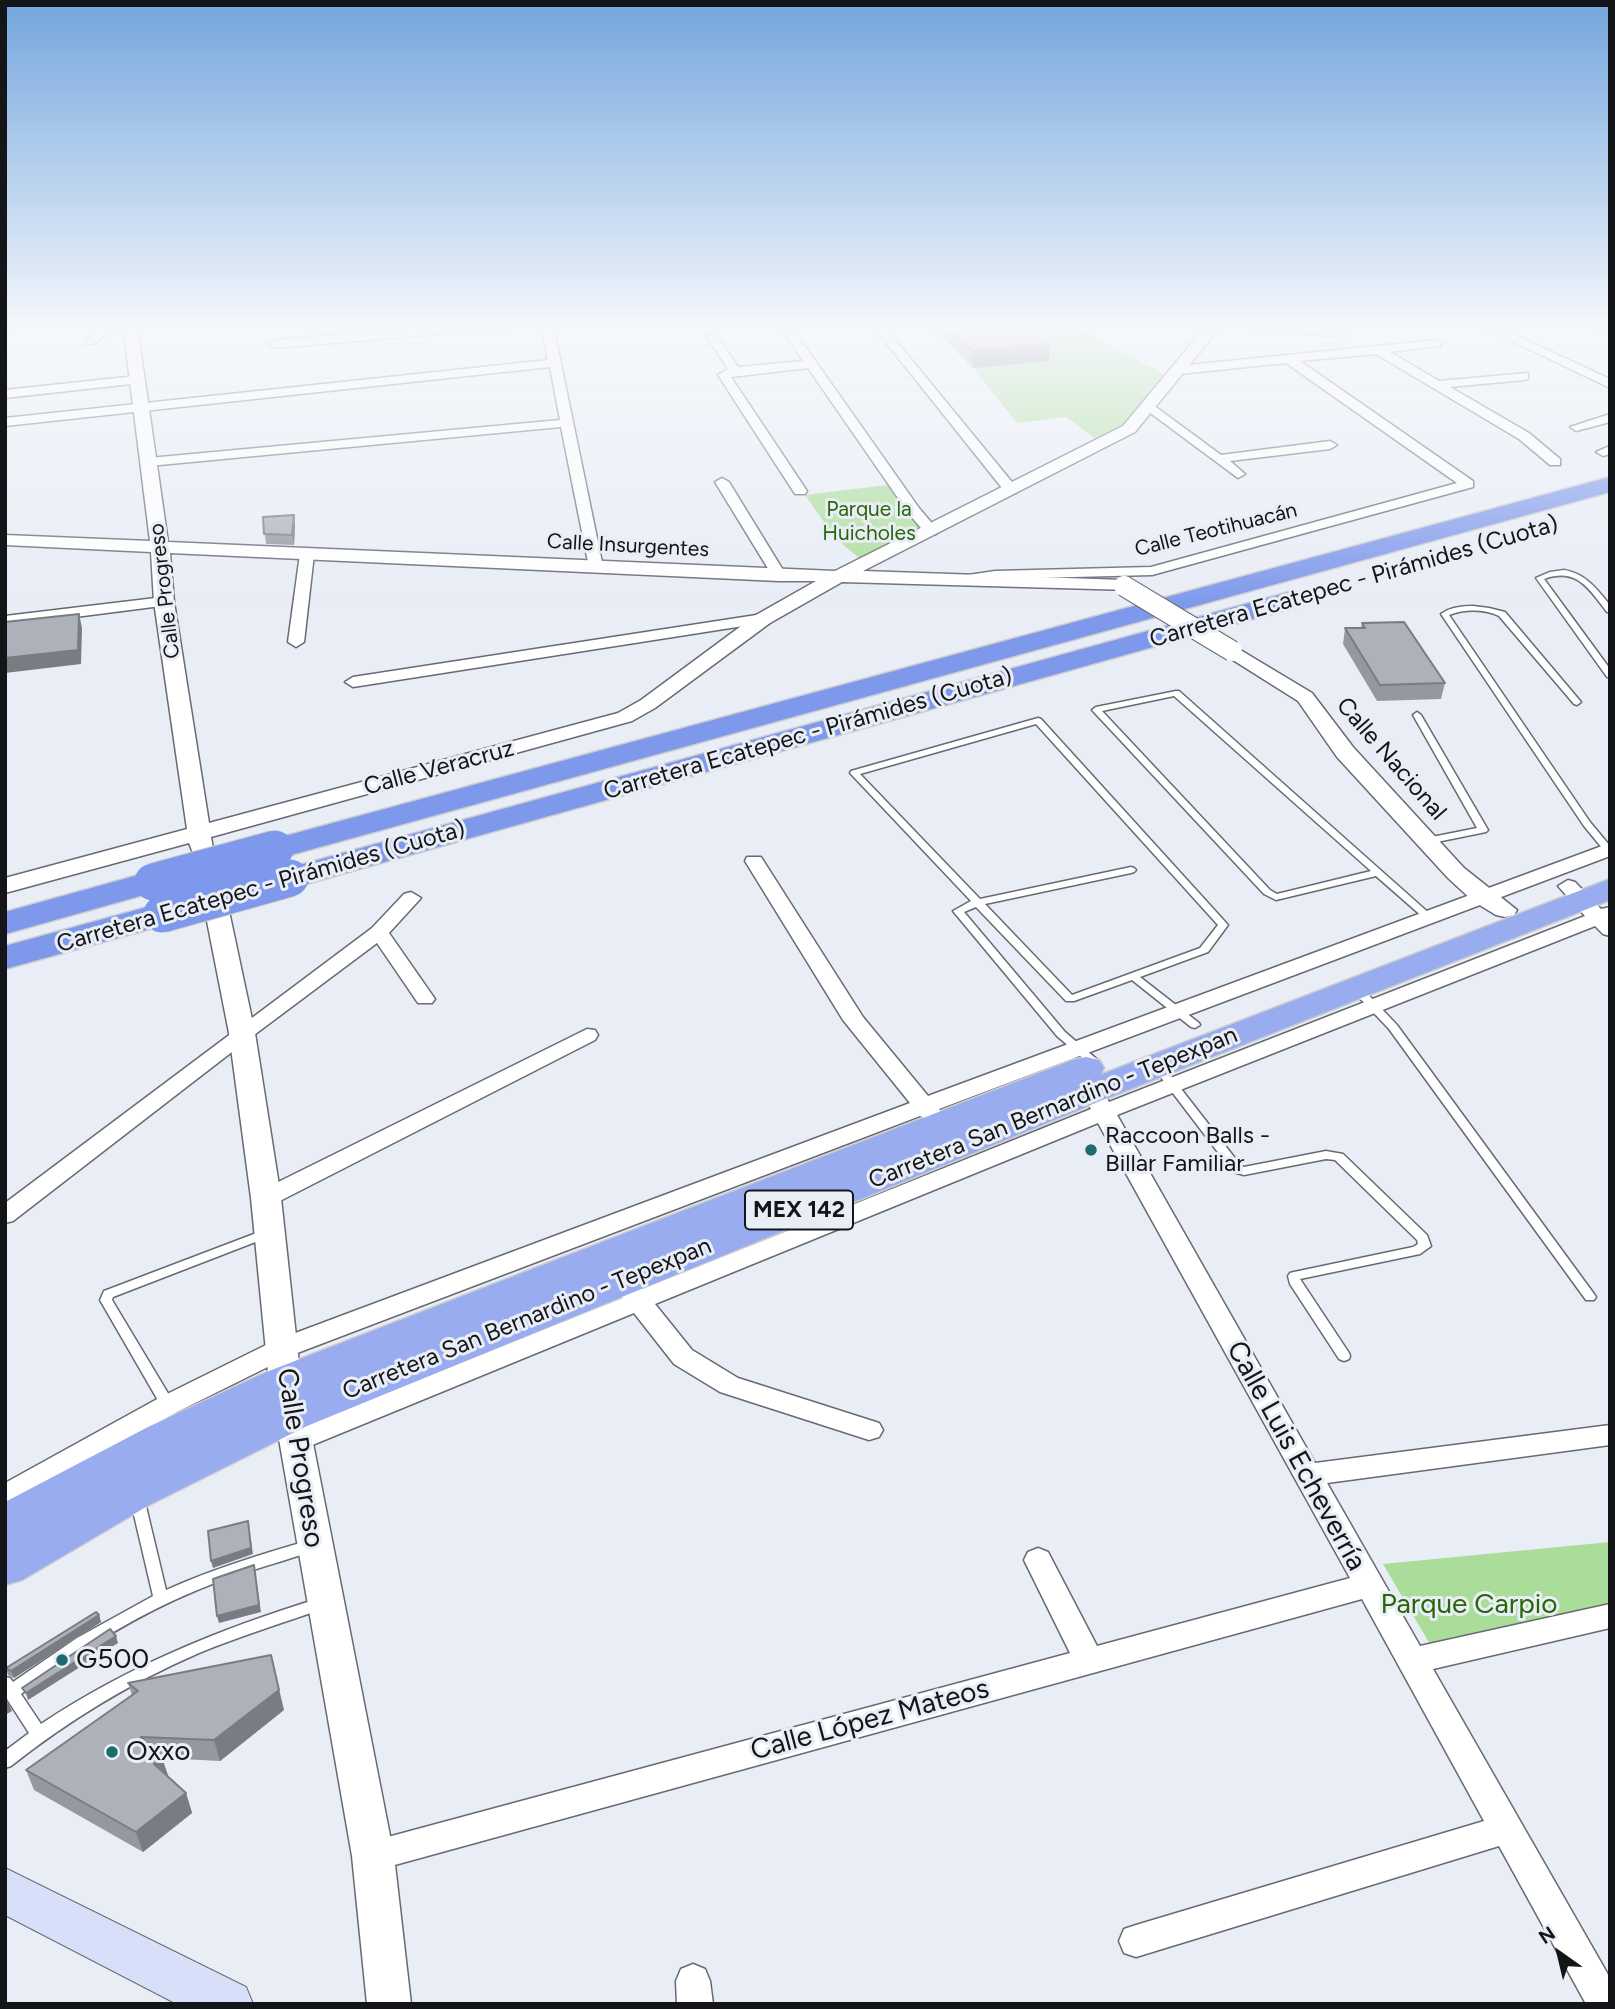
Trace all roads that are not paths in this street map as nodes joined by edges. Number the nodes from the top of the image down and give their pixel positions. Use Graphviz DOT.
graph roads {
  1 [pos="36,419"];
  2 [pos="142,419"];
  3 [pos="564,419"];
  4 [pos="753,419"];
  5 [pos="849,419"];
  6 [pos="953,419"];
  7 [pos="1138,419"];
  8 [pos="1166,419"];
  9 [pos="1375,419"];
  10 [pos="1494,419"];
  11 [pos="1607,419"];
  12 [pos="5,422"];
  13 [pos="565,422"];
  14 [pos="1576,427"];
  15 [pos="1330,445"];
  16 [pos="1218,459"];
  17 [pos="149,462"];
  18 [pos="1555,462"];
  19 [pos="1238,474"];
  20 [pos="722,482"];
  21 [pos="1610,484"];
  22 [pos="1011,490"];
  23 [pos="800,491"];
  24 [pos="1610,510"];
  25 [pos="931,531"];
  26 [pos="5,540"];
  27 [pos="160,546"];
  28 [pos="307,554"];
  29 [pos="596,567"];
  30 [pos="779,575"];
  31 [pos="839,576"];
  32 [pos="968,579"];
  33 [pos="1124,586"];
  34 [pos="164,602"];
  35 [pos="1610,610"];
  36 [pos="763,619"];
  37 [pos="5,621"];
  38 [pos="296,642"];
  39 [pos="1232,651"];
  40 [pos="1610,674"];
  41 [pos="354,682"];
  42 [pos="1577,702"];
  43 [pos="1417,715"];
  44 [pos="1427,841"];
  45 [pos="201,845"];
  46 [pos="1609,855"];
  47 [pos="754,861"];
  48 [pos="283,864"];
  49 [pos="1131,870"];
  50 [pos="1379,872"];
  51 [pos="5,886"];
  52 [pos="157,898"];
  53 [pos="411,898"];
  54 [pos="976,903"];
  55 [pos="1494,903"];
  56 [pos="1596,906"];
  57 [pos="217,911"];
  58 [pos="1427,916"];
  59 [pos="5,923"];
  60 [pos="379,932"];
  61 [pos="5,958"];
  62 [pos="1133,976"];
  63 [pos="1365,997"];
  64 [pos="425,999"];
  65 [pos="1186,1017"];
  66 [pos="242,1033"];
  67 [pos="587,1035"];
  68 [pos="1165,1075"];
  69 [pos="1092,1079"];
  70 [pos="931,1115"];
  71 [pos="266,1198"];
  72 [pos="5,1215"];
  73 [pos="270,1232"];
  74 [pos="631,1292"];
  75 [pos="1590,1297"];
  76 [pos="1344,1356"];
  77 [pos="288,1396"];
  78 [pos="168,1405"];
  79 [pos="869,1430"];
  80 [pos="1610,1435"];
  81 [pos="1306,1475"];
  82 [pos="135,1491"];
  83 [pos="5,1496"];
  84 [pos="5,1524"];
  85 [pos="314,1545"];
  86 [pos="1038,1560"];
  87 [pos="5,1566"];
  88 [pos="1368,1585"];
  89 [pos="160,1597"];
  90 [pos="325,1603"];
  91 [pos="1610,1616"];
  92 [pos="1089,1661"];
  93 [pos="1410,1661"];
  94 [pos="8,1687"];
  95 [pos="38,1733"];
  96 [pos="5,1761"];
  97 [pos="1506,1829"];
  98 [pos="373,1856"];
  99 [pos="5,1890"];
  100 [pos="1136,1941"];
  101 [pos="228,2004"];
  102 [pos="389,2004"];
  103 [pos="1605,2004"];
  1 -- 12 [label="street"];
  2 -- 17 [label="street, Calle Progreso"];
  3 -- 13 [label="street"];
  4 -- 23 [label="street"];
  5 -- 25 [label="street"];
  6 -- 22 [label="street"];
  7 -- 22 [label="street, Calle Veracruz"];
  8 -- 16 [label="street"];
  9 -- 32 [label="street, Calle Teotihuacán"];
  10 -- 18 [label="street"];
  11 -- 14 [label="street"];
  13 -- 17 [label="street"];
  13 -- 29 [label="street"];
  15 -- 16 [label="street"];
  16 -- 19 [label="street"];
  17 -- 27 [label="street, Calle Progreso"];
  20 -- 30 [label="street"];
  21 -- 48 [label="highway, Carretera Ecatepec - Pirámides (Cuota)"];
  22 -- 25 [label="street, Calle Veracruz"];
  24 -- 48 [label="highway, Carretera Ecatepec - Pirámides (Cuota)"];
  25 -- 31 [label="street, Calle Veracruz"];
  26 -- 27 [label="street, Calle Insurgentes"];
  27 -- 28 [label="street, Calle Insurgentes"];
  27 -- 34 [label="street, Calle Progreso"];
  28 -- 29 [label="street, Calle Insurgentes"];
  28 -- 38 [label="street"];
  29 -- 30 [label="street, Calle Insurgentes"];
  30 -- 31 [label="street, Calle Insurgentes"];
  31 -- 32 [label="street, Calle Insurgentes"];
  31 -- 36 [label="street, Calle Veracruz"];
  32 -- 33 [label="street, Calle Insurgentes"];
  33 -- 39 [label="street, Calle Insurgentes, bridge"];
  34 -- 37 [label="street"];
  34 -- 45 [label="street, Calle Progreso"];
  35 -- 40 [label="lane"];
  36 -- 41 [label="street"];
  36 -- 45 [label="street, Calle Veracruz"];
  39 -- 44 [label="street, Calle Nacional"];
  42 -- 46 [label="lane"];
  43 -- 44 [label="lane"];
  44 -- 55 [label="street, Calle Nacional"];
  45 -- 51 [label="street, Calle Veracruz"];
  46 -- 55 [label="street"];
  46 -- 56 [label="highway, Carretera San Bernardino - Tepexpan / MEX 142"];
  47 -- 70 [label="street"];
  48 -- 52 [label="highway, Carretera Ecatepec - Pirámides (Cuota), bridge"];
  49 -- 54 [label="lane"];
  50 -- 50 [label="lane"];
  50 -- 58 [label="lane"];
  52 -- 59 [label="highway, Carretera Ecatepec - Pirámides (Cuota)"];
  52 -- 61 [label="highway, Carretera Ecatepec - Pirámides (Cuota)"];
  53 -- 60 [label="street"];
  54 -- 62 [label="lane"];
  54 -- 62 [label="lane"];
  54 -- 69 [label="lane"];
  55 -- 56 [label="highway, Carretera San Bernardino - Tepexpan / MEX 142"];
  55 -- 58 [label="street"];
  55 -- 65 [label="highway, Carretera San Bernardino - Tepexpan / MEX 142"];
  56 -- 63 [label="highway, Carretera San Bernardino - Tepexpan / MEX 142"];
  57 -- 66 [label="street, Calle Progreso"];
  58 -- 65 [label="street"];
  60 -- 64 [label="street"];
  60 -- 66 [label="street"];
  62 -- 65 [label="lane"];
  63 -- 68 [label="highway, Carretera San Bernardino - Tepexpan / MEX 142"];
  63 -- 75 [label="lane"];
  65 -- 69 [label="highway, Carretera San Bernardino - Tepexpan / MEX 142"];
  66 -- 71 [label="street, Calle Progreso"];
  66 -- 72 [label="street"];
  67 -- 71 [label="street"];
  68 -- 69 [label="highway, Carretera San Bernardino - Tepexpan / MEX 142"];
  68 -- 76 [label="lane"];
  69 -- 70 [label="highway, Carretera San Bernardino - Tepexpan / MEX 142"];
  69 -- 74 [label="highway, Carretera San Bernardino - Tepexpan / MEX 142"];
  69 -- 81 [label="street, Calle Luis Echeverría"];
  70 -- 77 [label="highway, Carretera San Bernardino - Tepexpan / MEX 142"];
  71 -- 73 [label="street, Calle Progreso"];
  73 -- 77 [label="street, Calle Progreso"];
  73 -- 78 [label="lane"];
  74 -- 77 [label="highway, Carretera San Bernardino - Tepexpan / MEX 142"];
  74 -- 79 [label="street"];
  77 -- 78 [label="street"];
  77 -- 82 [label="highway, Carretera San Bernardino - Tepexpan / MEX 142"];
  77 -- 84 [label="highway, Carretera San Bernardino - Tepexpan / MEX 142"];
  77 -- 85 [label="street, Calle Progreso"];
  78 -- 83 [label="street"];
  80 -- 81 [label="street"];
  81 -- 88 [label="street, Calle Luis Echeverría"];
  82 -- 87 [label="highway, Carretera San Bernardino - Tepexpan / MEX 142"];
  82 -- 89 [label="lane"];
  85 -- 89 [label="lane"];
  85 -- 90 [label="street, Calle Progreso"];
  86 -- 92 [label="street"];
  88 -- 92 [label="street, Calle López Mateos"];
  88 -- 93 [label="street, Calle Luis Echeverría"];
  89 -- 94 [label="lane"];
  90 -- 95 [label="lane"];
  90 -- 98 [label="street, Calle Progreso"];
  91 -- 93 [label="street"];
  92 -- 98 [label="street, Calle López Mateos"];
  93 -- 97 [label="street, Calle Luis Echeverría"];
  94 -- 95 [label="lane"];
  95 -- 96 [label="lane"];
  97 -- 100 [label="street"];
  97 -- 103 [label="street, Calle Luis Echeverría"];
  98 -- 102 [label="street, Calle Progreso"];
  99 -- 101 [label="main road"];
}
